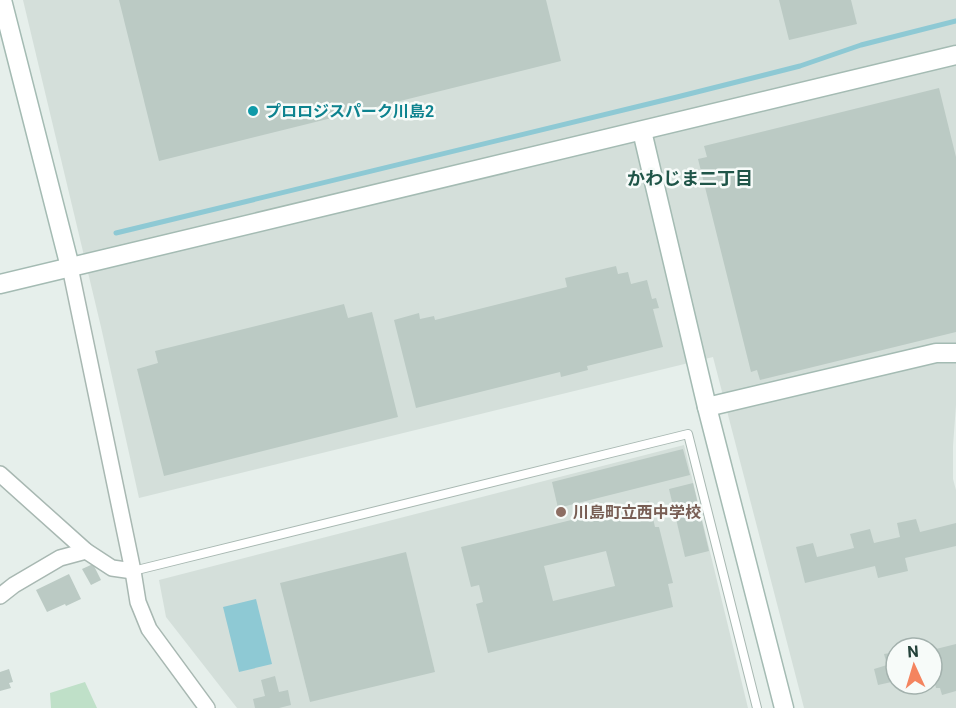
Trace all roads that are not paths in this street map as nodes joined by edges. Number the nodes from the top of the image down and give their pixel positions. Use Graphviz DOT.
graph roads {
  1 [pos="2,0"];
  2 [pos="956,55"];
  3 [pos="642,131"];
  4 [pos="70,267"];
  5 [pos="0,284"];
  6 [pos="956,353"];
  7 [pos="707,407"];
  8 [pos="2,478"];
  9 [pos="86,550"];
  10 [pos="134,571"];
  11 [pos="0,596"];
  12 [pos="207,708"];
  13 [pos="757,708"];
  14 [pos="784,708"];
  1 -- 4 [label="street"];
  2 -- 3 [label="street"];
  3 -- 4 [label="street"];
  3 -- 7 [label="street"];
  4 -- 5 [label="street"];
  4 -- 10 [label="street"];
  6 -- 7 [label="street"];
  7 -- 14 [label="street"];
  8 -- 9 [label="street"];
  9 -- 10 [label="street"];
  9 -- 11 [label="street"];
  10 -- 12 [label="street"];
  10 -- 13 [label="lane"];
}
